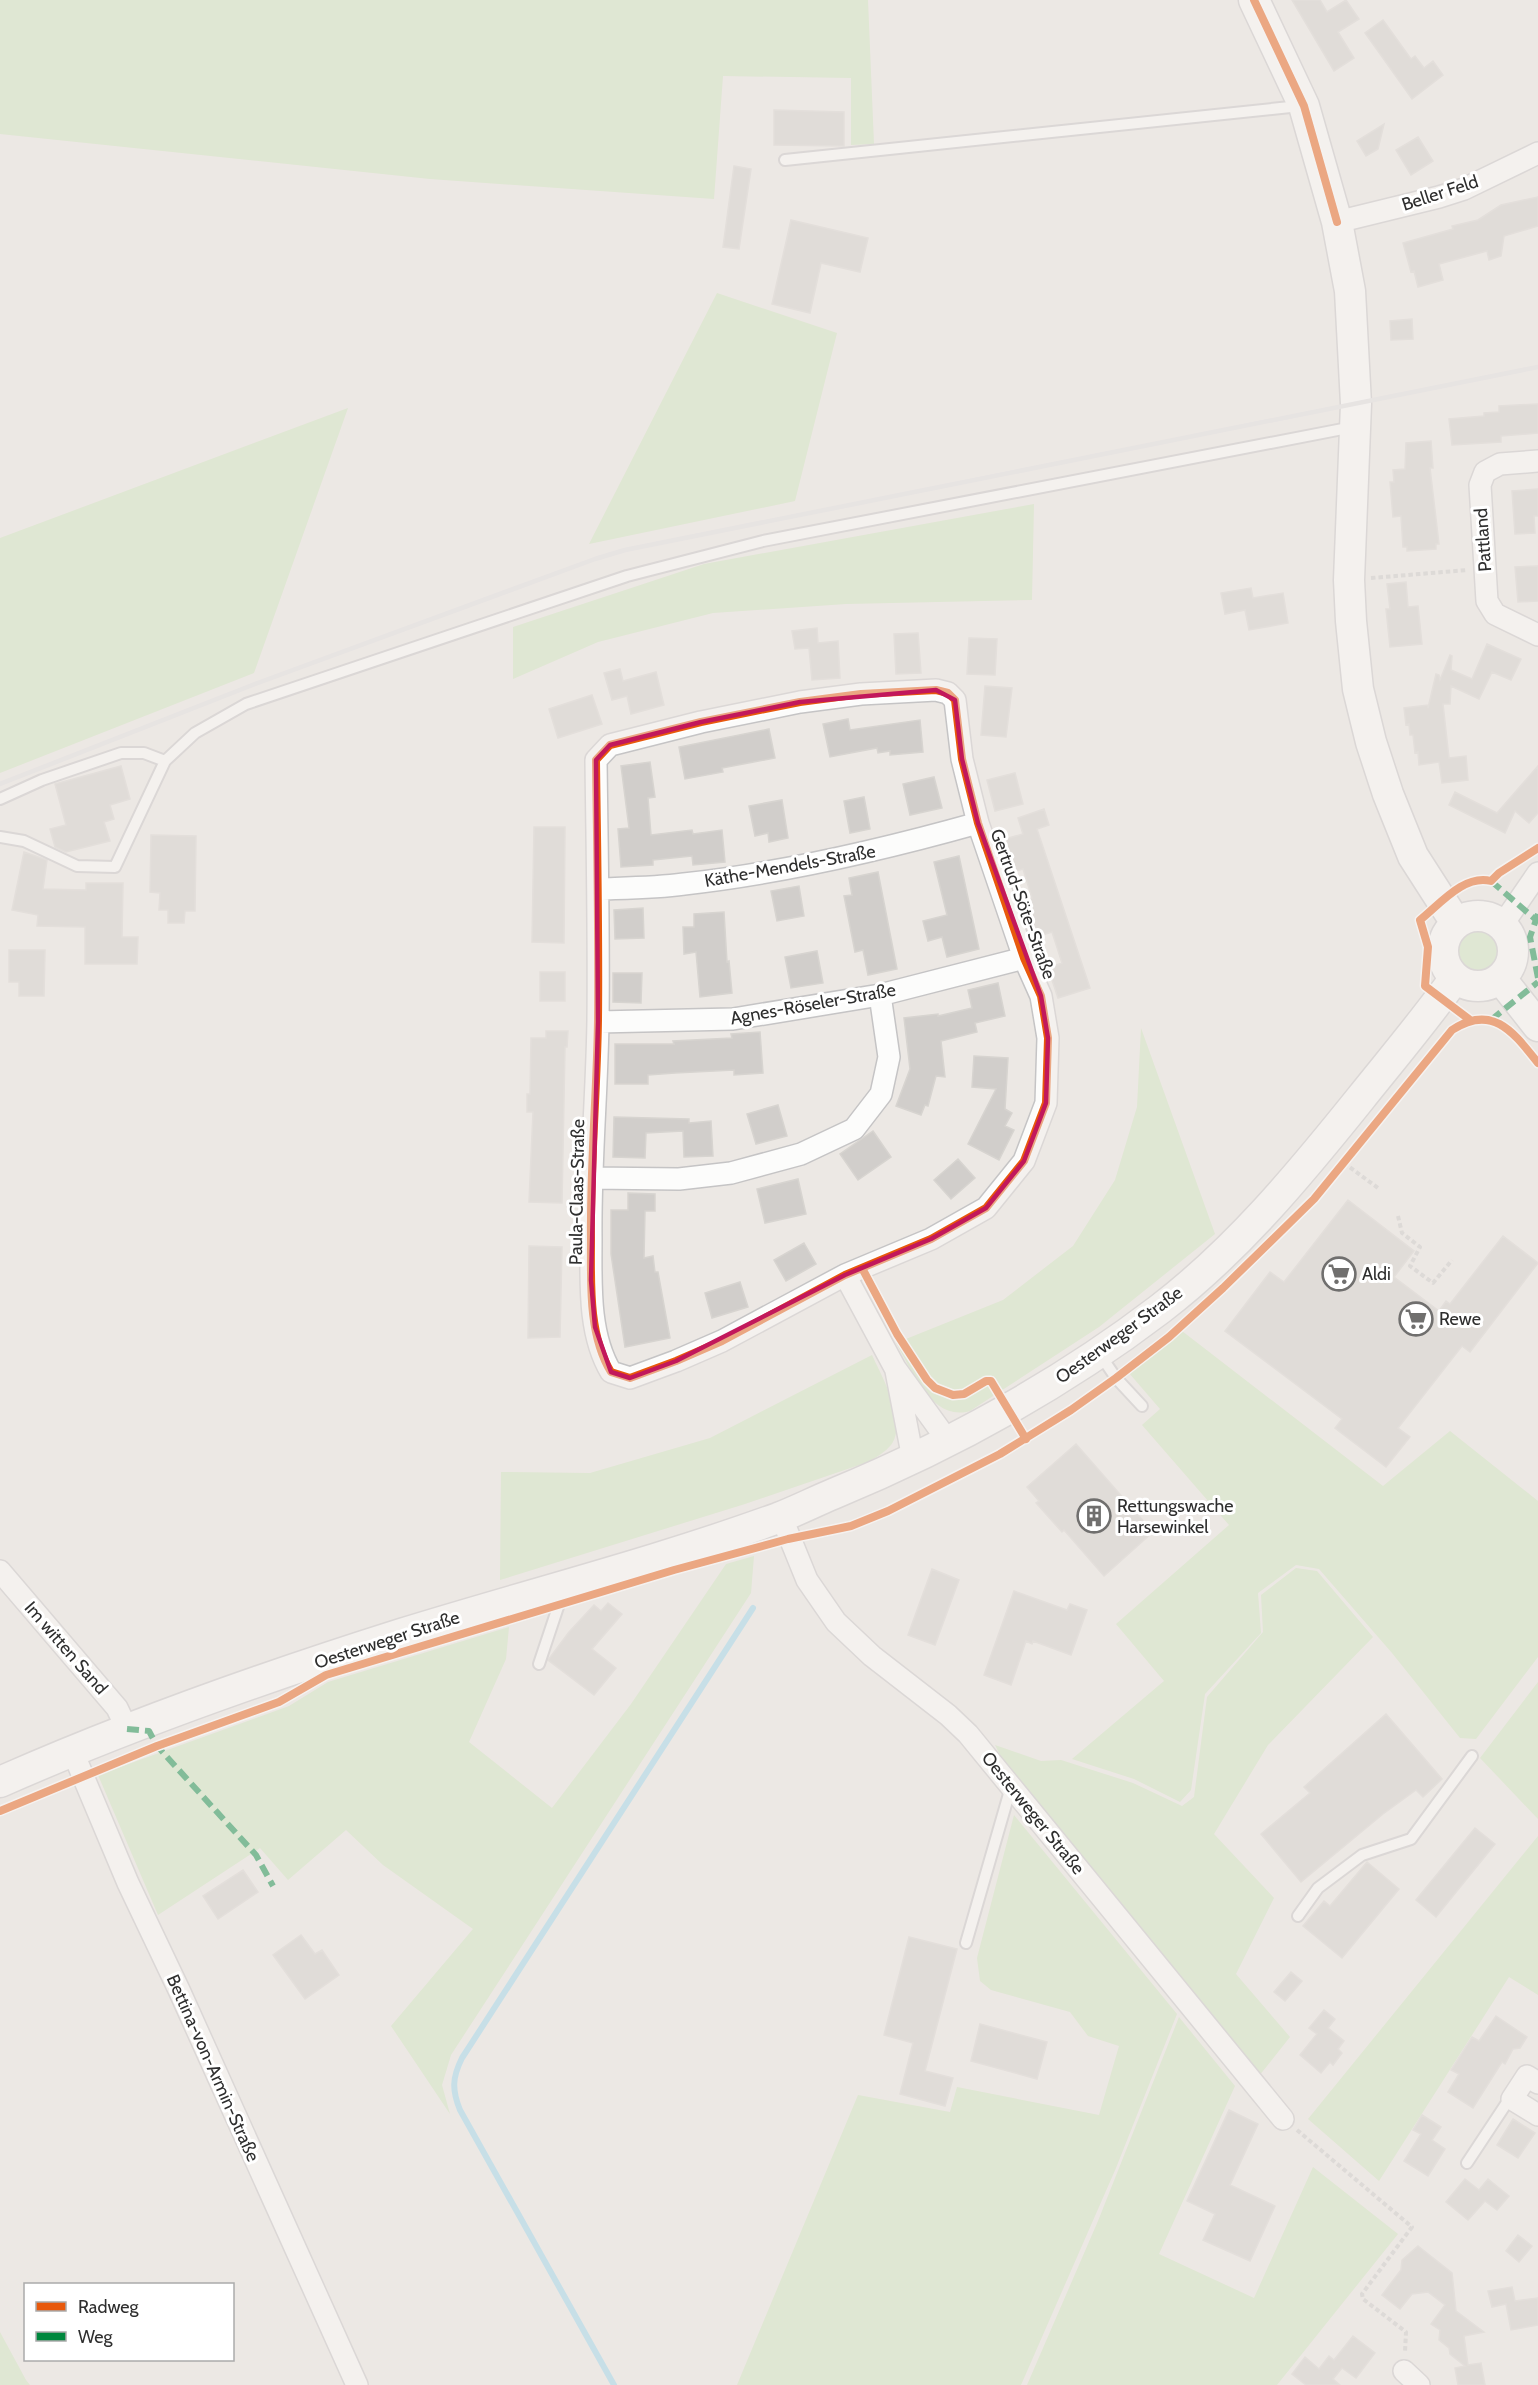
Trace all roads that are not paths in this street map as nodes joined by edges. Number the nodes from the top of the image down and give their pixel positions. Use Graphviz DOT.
graph roads {
  1 [pos="1254,0"];
  2 [pos="1304,106"];
  3 [pos="1538,153"];
  4 [pos="785,160"];
  5 [pos="1337,222"];
  6 [pos="1355,427"];
  7 [pos="1538,461"];
  8 [pos="1538,635"];
  9 [pos="948,693"];
  10 [pos="165,762"];
  11 [pos="0,799"];
  12 [pos="978,823"];
  13 [pos="0,837"];
  14 [pos="1538,873"];
  15 [pos="597,889"];
  16 [pos="1456,923"];
  17 [pos="1503,924"];
  18 [pos="1024,957"];
  19 [pos="1455,978"];
  20 [pos="1501,979"];
  21 [pos="880,995"];
  22 [pos="598,1022"];
  23 [pos="1538,1026"];
  24 [pos="590,1178"];
  25 [pos="845,1275"];
  26 [pos="1099,1353"];
  27 [pos="895,1368"];
  28 [pos="1142,1406"];
  29 [pos="948,1442"];
  30 [pos="913,1459"];
  31 [pos="781,1516"];
  32 [pos="0,1571"];
  33 [pos="561,1587"];
  34 [pos="539,1664"];
  35 [pos="127,1729"];
  36 [pos="72,1750"];
  37 [pos="1472,1756"];
  38 [pos="0,1782"];
  39 [pos="1011,1786"];
  40 [pos="1298,1916"];
  41 [pos="966,1943"];
  42 [pos="1538,2083"];
  43 [pos="1512,2099"];
  44 [pos="1538,2115"];
  45 [pos="1283,2118"];
  46 [pos="1467,2163"];
  47 [pos="357,2385"];
  1 -- 2 [label="street"];
  2 -- 4 [label="lane"];
  2 -- 5 [label="street"];
  3 -- 5 [label="street, Beller Feld"];
  5 -- 6 [label="street"];
  6 -- 10 [label="lane"];
  6 -- 16 [label="street"];
  7 -- 8 [label="street, Pattland"];
  9 -- 12 [label="street, Gertrud-Söte-Straße"];
  9 -- 15 [label="street, Paula-Claas-Straße"];
  10 -- 11 [label="lane"];
  10 -- 13 [label="lane"];
  12 -- 15 [label="street, Käthe-Mendels-Straße"];
  12 -- 18 [label="street, Gertrud-Söte-Straße"];
  14 -- 17 [label="street"];
  15 -- 22 [label="street, Paula-Claas-Straße"];
  16 -- 17 [label="street"];
  16 -- 19 [label="street"];
  17 -- 20 [label="street"];
  18 -- 21 [label="street, Agnes-Röseler-Straße"];
  18 -- 25 [label="street, Gertrud-Söte-Straße"];
  19 -- 20 [label="street"];
  19 -- 26 [label="street, Oesterweger Straße"];
  20 -- 23 [label="street"];
  21 -- 22 [label="street, Agnes-Röseler-Straße"];
  21 -- 24 [label="street"];
  22 -- 24 [label="street, Paula-Claas-Straße"];
  24 -- 25 [label="street, Paula-Claas-Straße"];
  25 -- 27 [label="street"];
  26 -- 28 [label="lane"];
  26 -- 29 [label="street, Oesterweger Straße"];
  27 -- 29 [label="street"];
  27 -- 30 [label="street"];
  29 -- 30 [label="street, Oesterweger Straße"];
  30 -- 31 [label="street, Oesterweger Straße"];
  31 -- 33 [label="street, Oesterweger Straße"];
  31 -- 39 [label="street, Oesterweger Straße"];
  32 -- 35 [label="street, Im witten Sand"];
  33 -- 34 [label="lane"];
  33 -- 35 [label="street, Oesterweger Straße"];
  35 -- 36 [label="street, Oesterweger Straße"];
  36 -- 38 [label="street, Oesterweger Straße"];
  36 -- 47 [label="street, Bettina-von-Armin-Straße"];
  37 -- 40 [label="lane"];
  39 -- 41 [label="lane"];
  39 -- 45 [label="street, Oesterweger Straße"];
  42 -- 43 [label="street"];
  43 -- 44 [label="street"];
  43 -- 46 [label="lane"];
}
